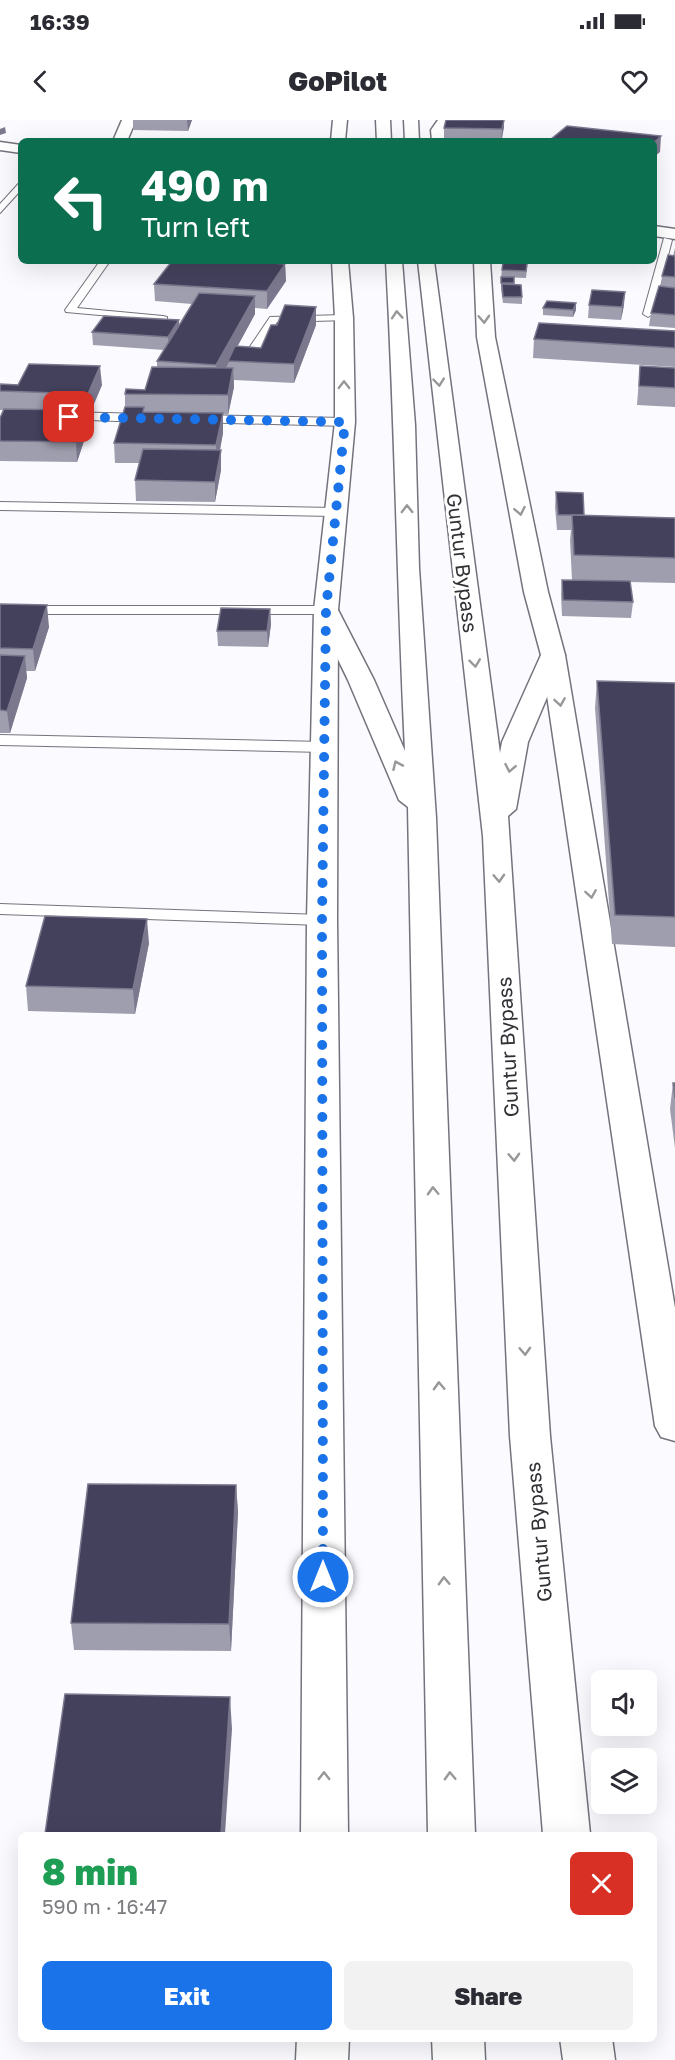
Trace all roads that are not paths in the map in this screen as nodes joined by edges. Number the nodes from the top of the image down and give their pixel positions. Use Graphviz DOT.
graph roads {
  1 [pos="129,120"];
  2 [pos="340,120"];
  3 [pos="383,120"];
  4 [pos="411,120"];
  5 [pos="446,120"];
  6 [pos="0,138"];
  7 [pos="121,138"];
  8 [pos="339,138"];
  9 [pos="384,138"];
  10 [pos="412,138"];
  11 [pos="439,138"];
  12 [pos="18,141"];
  13 [pos="0,146"];
  14 [pos="18,149"];
  15 [pos="18,188"];
  16 [pos="0,210"];
  17 [pos="665,237"];
  18 [pos="103,264"];
  19 [pos="340,264"];
  20 [pos="394,264"];
  21 [pos="426,264"];
  22 [pos="482,264"];
  23 [pos="648,315"];
  24 [pos="344,318"];
  25 [pos="163,319"];
  26 [pos="251,354"];
  27 [pos="48,416"];
  28 [pos="154,418"];
  29 [pos="178,419"];
  30 [pos="345,422"];
  31 [pos="0,506"];
  32 [pos="334,512"];
  33 [pos="0,610"];
  34 [pos="326,610"];
  35 [pos="553,655"];
  36 [pos="0,740"];
  37 [pos="325,747"];
  38 [pos="422,818"];
  39 [pos="497,836"];
  40 [pos="0,909"];
  41 [pos="322,920"];
  42 [pos="675,1426"];
  43 [pos="324,1832"];
  44 [pos="452,1832"];
  45 [pos="567,1832"];
  46 [pos="323,2042"];
  47 [pos="458,2042"];
  48 [pos="587,2042"];
  49 [pos="322,2060"];
  50 [pos="459,2060"];
  51 [pos="589,2060"];
  1 -- 7 [label="main road"];
  2 -- 8 [label="main road"];
  3 -- 9 [label="main road"];
  4 -- 10 [label="main road"];
  5 -- 11 [label="main road"];
  6 -- 12 [label="main road"];
  13 -- 14 [label="main road"];
  15 -- 16 [label="lane"];
  17 -- 23 [label="lane"];
  18 -- 25 [label="lane"];
  19 -- 24 [label="main road"];
  38 -- 20 [label="main road, one-way"];
  21 -- 39 [label="main road, Guntur Bypass, one-way"];
  22 -- 35 [label="main road, one-way"];
  24 -- 26 [label="lane"];
  30 -- 24 [label="main road, one-way"];
  27 -- 28 [label="lane"];
  29 -- 30 [label="lane"];
  30 -- 32 [label="main road"];
  31 -- 32 [label="lane"];
  32 -- 34 [label="main road"];
  33 -- 34 [label="lane"];
  34 -- 37 [label="main road"];
  38 -- 34 [label="main road, one-way"];
  35 -- 39 [label="main road, one-way"];
  35 -- 42 [label="main road, one-way"];
  36 -- 37 [label="lane"];
  37 -- 41 [label="main road"];
  44 -- 38 [label="main road, one-way"];
  39 -- 45 [label="main road, Guntur Bypass, one-way"];
  40 -- 41 [label="lane"];
  43 -- 41 [label="main road, one-way"];
  46 -- 49 [label="main road"];
  47 -- 50 [label="main road"];
  48 -- 51 [label="main road"];
}
